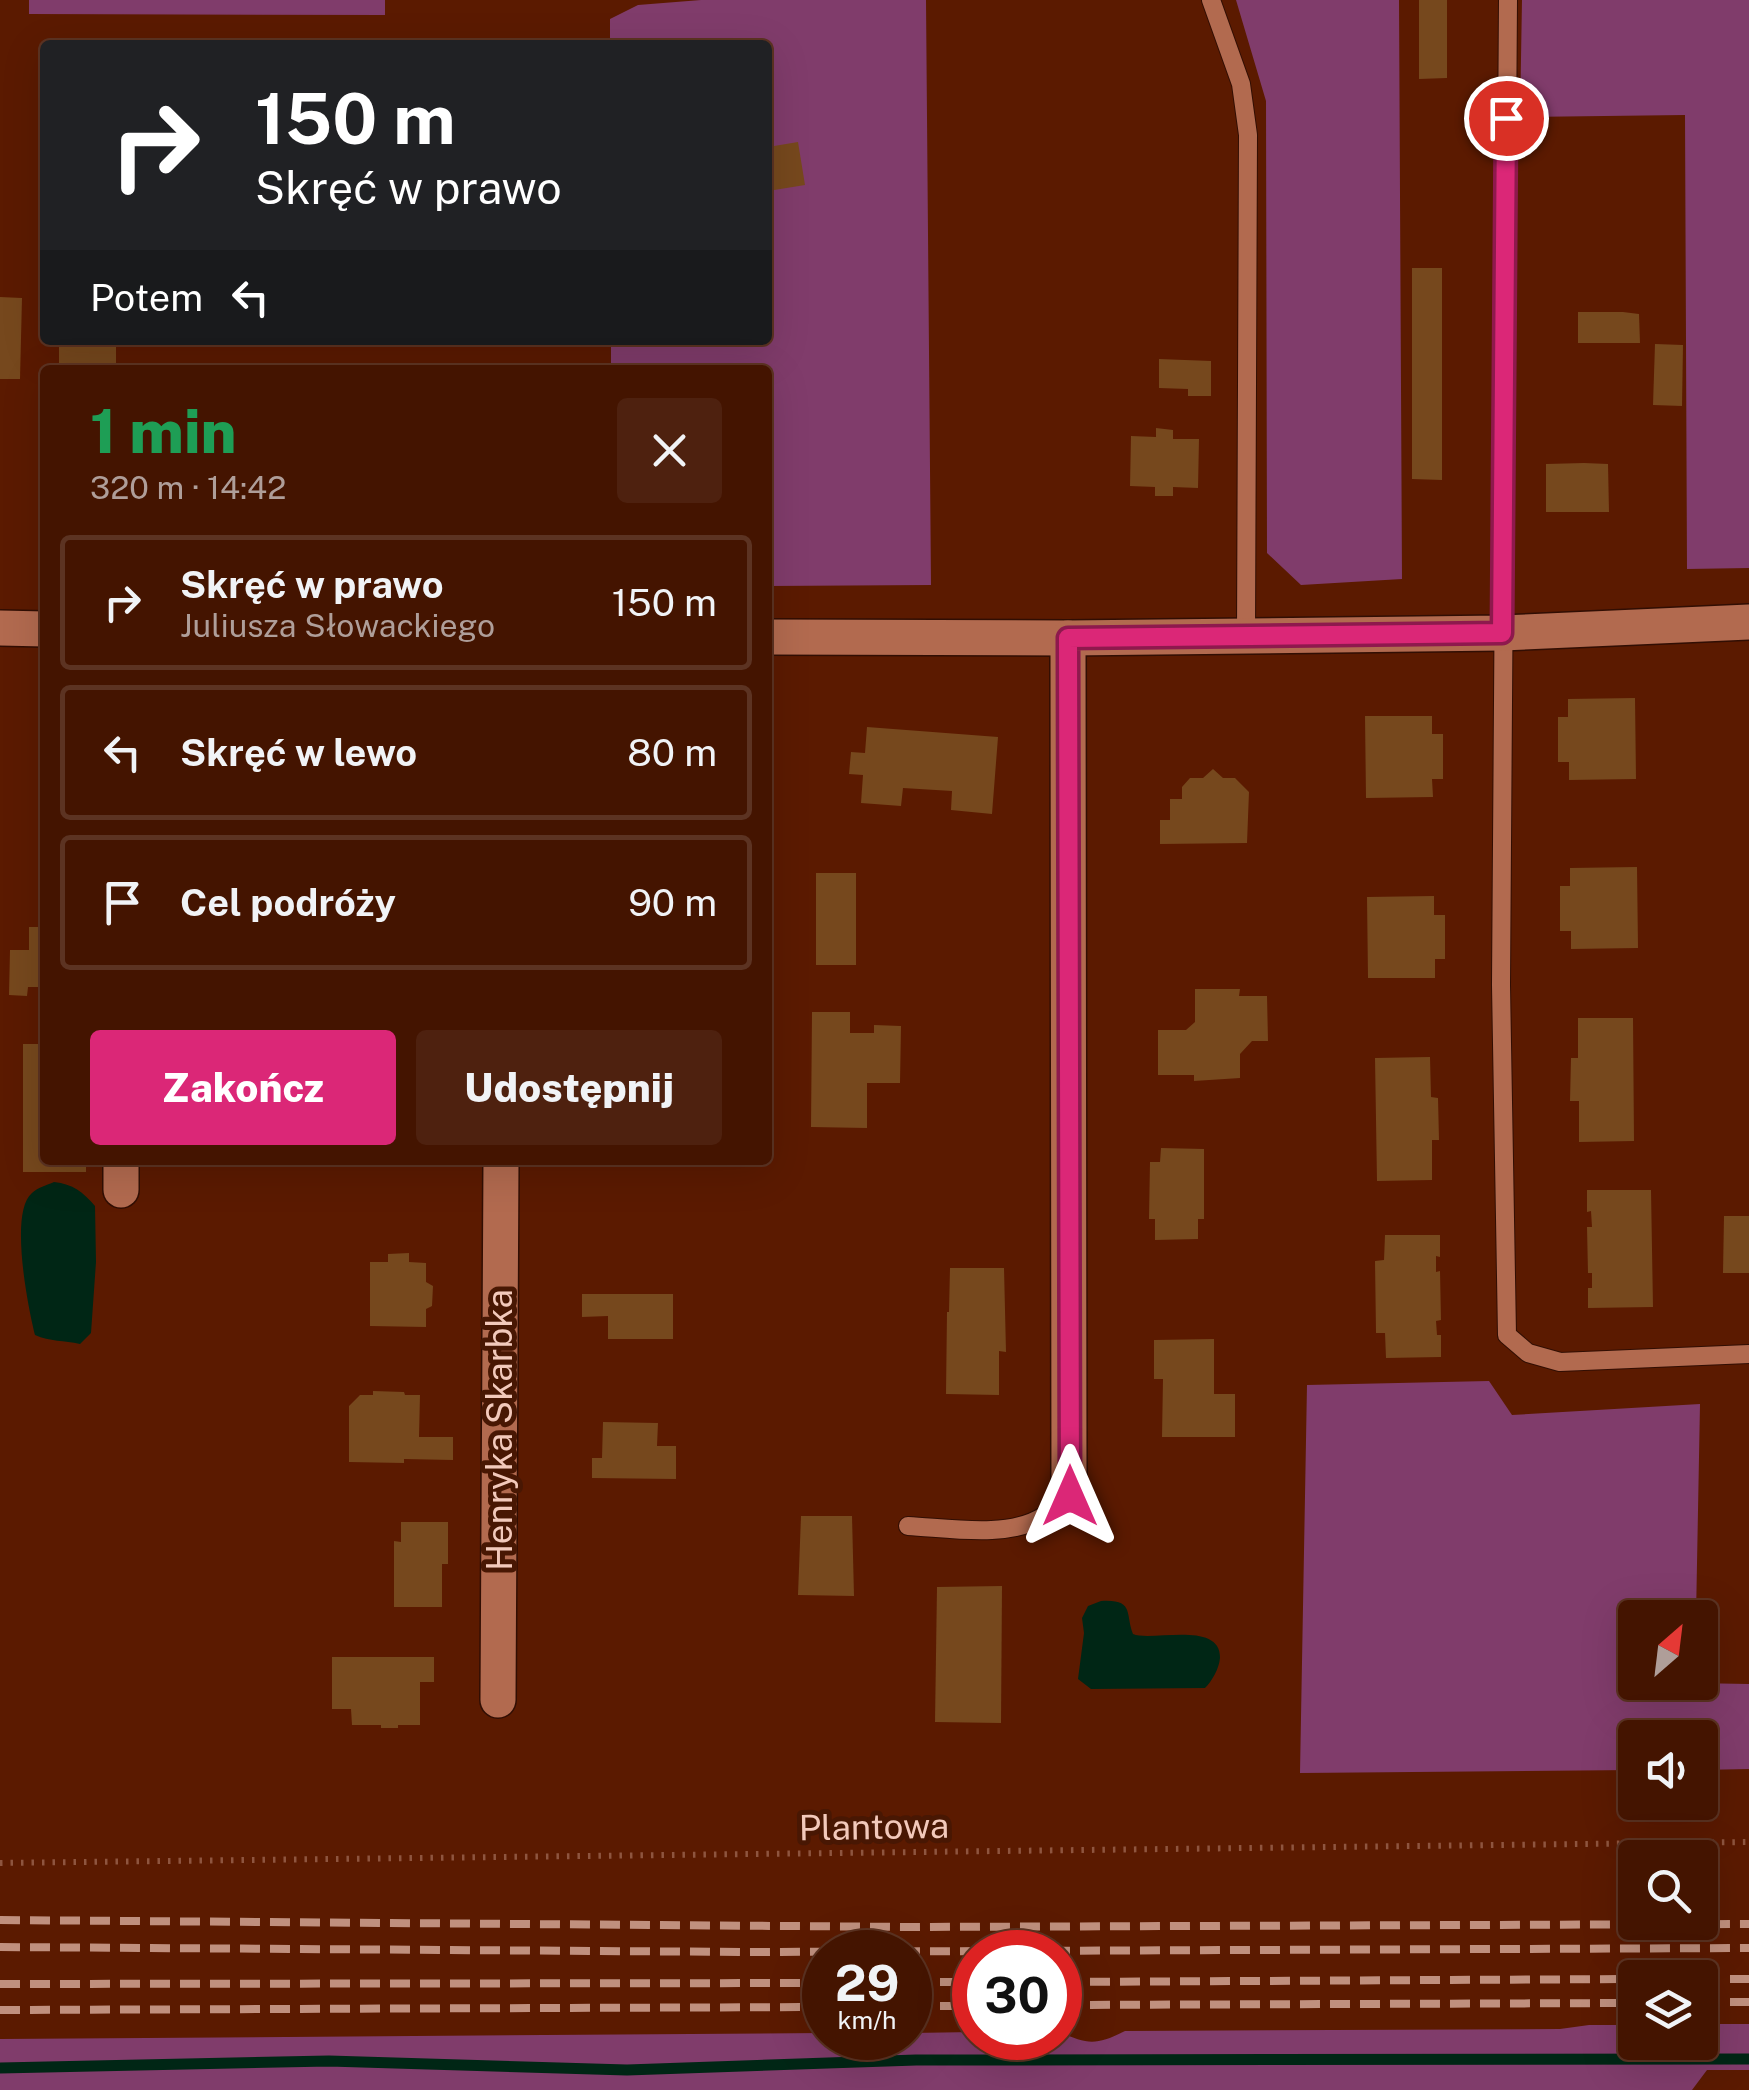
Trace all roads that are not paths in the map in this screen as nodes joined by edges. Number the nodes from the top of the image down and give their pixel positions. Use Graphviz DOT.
graph roads {
  1 [pos="1211,0"];
  2 [pos="1508,0"];
  3 [pos="1749,622"];
  4 [pos="0,628"];
  5 [pos="40,629"];
  6 [pos="1502,633"];
  7 [pos="1246,636"];
  8 [pos="772,637"];
  9 [pos="1068,638"];
  10 [pos="501,1165"];
  11 [pos="1749,1354"];
  12 [pos="1070,1496"];
  13 [pos="908,1526"];
  14 [pos="498,1700"];
  1 -- 7 [label="lane"];
  2 -- 6 [label="lane"];
  3 -- 6 [label="street"];
  4 -- 5 [label="street"];
  6 -- 7 [label="street"];
  6 -- 11 [label="lane"];
  7 -- 9 [label="street"];
  8 -- 9 [label="street"];
  9 -- 12 [label="street"];
  10 -- 14 [label="street, Henryka Skarbka"];
  12 -- 13 [label="lane"];
}
